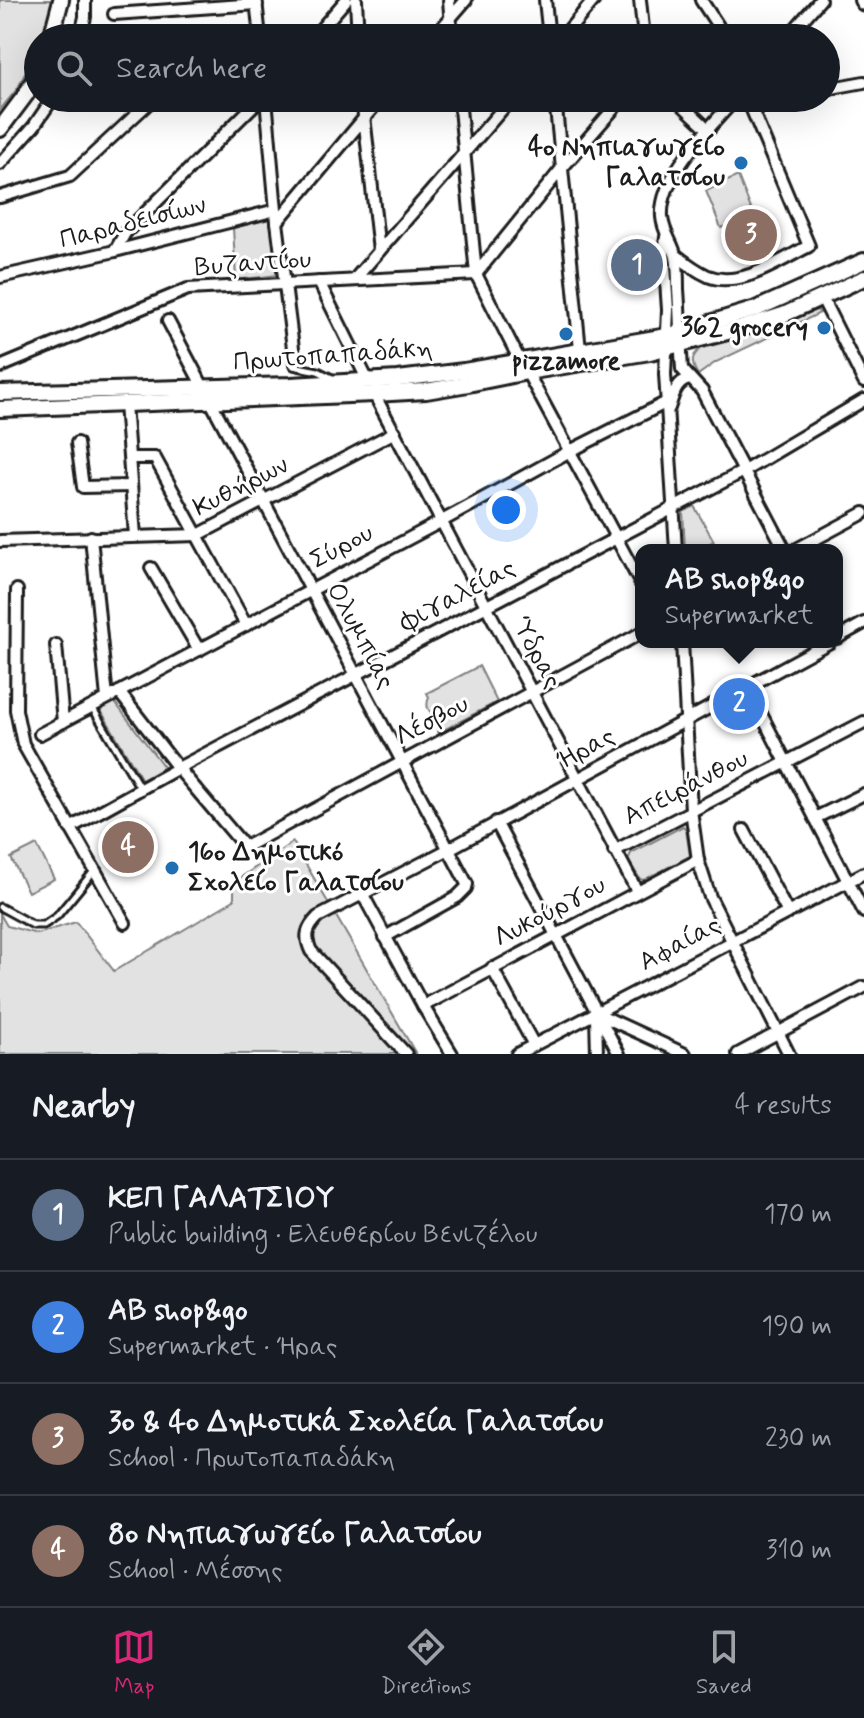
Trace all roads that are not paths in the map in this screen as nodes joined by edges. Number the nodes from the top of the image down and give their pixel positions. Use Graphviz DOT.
graph roads {
  1 [pos="61,0"];
  2 [pos="85,0"];
  3 [pos="346,0"];
  4 [pos="356,0"];
  5 [pos="449,0"];
  6 [pos="466,0"];
  7 [pos="545,0"];
  8 [pos="594,0"];
  9 [pos="640,0"];
  10 [pos="701,0"];
  11 [pos="820,0"];
  12 [pos="256,2"];
  13 [pos="114,14"];
  14 [pos="450,18"];
  15 [pos="55,24"];
  16 [pos="83,24"];
  17 [pos="258,24"];
  18 [pos="325,24"];
  19 [pos="357,24"];
  20 [pos="445,24"];
  21 [pos="451,24"];
  22 [pos="548,24"];
  23 [pos="574,24"];
  24 [pos="643,24"];
  25 [pos="717,24"];
  26 [pos="799,24"];
  27 [pos="864,82"];
  28 [pos="840,86"];
  29 [pos="24,96"];
  30 [pos="44,112"];
  31 [pos="139,112"];
  32 [pos="249,112"];
  33 [pos="265,112"];
  34 [pos="363,112"];
  35 [pos="369,112"];
  36 [pos="460,112"];
  37 [pos="500,112"];
  38 [pos="557,112"];
  39 [pos="611,112"];
  40 [pos="690,112"];
  41 [pos="724,112"];
  42 [pos="753,112"];
  43 [pos="364,118"];
  44 [pos="0,129"];
  45 [pos="709,130"];
  46 [pos="465,154"];
  47 [pos="0,164"];
  48 [pos="563,167"];
  49 [pos="0,197"];
  50 [pos="276,216"];
  51 [pos="666,236"];
  52 [pos="115,251"];
  53 [pos="379,251"];
  54 [pos="676,255"];
  55 [pos="864,261"];
  56 [pos="476,274"];
  57 [pos="0,277"];
  58 [pos="864,278"];
  59 [pos="354,280"];
  60 [pos="319,282"];
  61 [pos="286,283"];
  62 [pos="822,298"];
  63 [pos="168,321"];
  64 [pos="674,340"];
  65 [pos="580,350"];
  66 [pos="295,364"];
  67 [pos="524,366"];
  68 [pos="0,367"];
  69 [pos="690,379"];
  70 [pos="864,382"];
  71 [pos="342,383"];
  72 [pos="371,388"];
  73 [pos="0,393"];
  74 [pos="207,394"];
  75 [pos="864,400"];
  76 [pos="667,402"];
  77 [pos="125,404"];
  78 [pos="0,409"];
  79 [pos="667,418"];
  80 [pos="395,432"];
  81 [pos="77,443"];
  82 [pos="570,451"];
  83 [pos="130,458"];
  84 [pos="744,471"];
  85 [pos="131,486"];
  86 [pos="263,501"];
  87 [pos="673,508"];
  88 [pos="864,513"];
  89 [pos="442,521"];
  90 [pos="198,535"];
  91 [pos="135,536"];
  92 [pos="91,537"];
  93 [pos="616,538"];
  94 [pos="0,541"];
  95 [pos="676,544"];
  96 [pos="782,544"];
  97 [pos="806,544"];
  98 [pos="151,568"];
  99 [pos="635,573"];
  100 [pos="17,590"];
  101 [pos="311,590"];
  102 [pos="486,606"];
  103 [pos="864,623"];
  104 [pos="246,625"];
  105 [pos="843,635"];
  106 [pos="635,636"];
  107 [pos="56,645"];
  108 [pos="682,648"];
  109 [pos="819,648"];
  110 [pos="199,650"];
  111 [pos="356,675"];
  112 [pos="747,687"];
  113 [pos="119,692"];
  114 [pos="531,692"];
  115 [pos="107,698"];
  116 [pos="92,706"];
  117 [pos="687,719"];
  118 [pos="63,722"];
  119 [pos="864,722"];
  120 [pos="40,734"];
  121 [pos="402,762"];
  122 [pos="786,762"];
  123 [pos="178,768"];
  124 [pos="578,778"];
  125 [pos="141,789"];
  126 [pos="864,794"];
  127 [pos="691,810"];
  128 [pos="815,818"];
  129 [pos="496,822"];
  130 [pos="70,828"];
  131 [pos="744,830"];
  132 [pos="449,849"];
  133 [pos="614,851"];
  134 [pos="698,860"];
  135 [pos="95,871"];
  136 [pos="864,873"];
  137 [pos="848,881"];
  138 [pos="637,891"];
  139 [pos="363,895"];
  140 [pos="0,907"];
  141 [pos="864,912"];
  142 [pos="788,913"];
  143 [pos="125,923"];
  144 [pos="556,934"];
  145 [pos="385,937"];
  146 [pos="731,942"];
  147 [pos="492,968"];
  148 [pos="864,987"];
  149 [pos="423,1006"];
  150 [pos="596,1013"];
  151 [pos="777,1032"];
  152 [pos="534,1045"];
  153 [pos="406,1054"];
  154 [pos="452,1054"];
  155 [pos="517,1054"];
  156 [pos="597,1054"];
  157 [pos="619,1054"];
  158 [pos="685,1054"];
  159 [pos="738,1054"];
  160 [pos="789,1054"];
  1 -- 15 [label="main road"];
  2 -- 16 [label="street"];
  3 -- 18 [label="street"];
  4 -- 19 [label="street"];
  5 -- 14 [label="street"];
  6 -- 14 [label="street"];
  7 -- 22 [label="street"];
  8 -- 23 [label="street"];
  9 -- 24 [label="street"];
  10 -- 25 [label="street"];
  11 -- 26 [label="street"];
  12 -- 13 [label="street"];
  12 -- 17 [label="street"];
  14 -- 20 [label="street"];
  14 -- 21 [label="street"];
  27 -- 28 [label="street"];
  29 -- 44 [label="main road"];
  30 -- 47 [label="street"];
  31 -- 49 [label="street"];
  32 -- 52 [label="street"];
  33 -- 50 [label="street"];
  34 -- 43 [label="street"];
  35 -- 43 [label="street"];
  36 -- 46 [label="street"];
  37 -- 46 [label="street"];
  38 -- 48 [label="street"];
  39 -- 48 [label="street"];
  40 -- 45 [label="street"];
  41 -- 45 [label="street"];
  42 -- 54 [label="street"];
  43 -- 50 [label="street"];
  43 -- 53 [label="street"];
  45 -- 51 [label="street"];
  46 -- 53 [label="street"];
  46 -- 56 [label="street"];
  48 -- 56 [label="street"];
  48 -- 65 [label="street"];
  50 -- 52 [label="street, Παραδεισίων"];
  50 -- 61 [label="street"];
  51 -- 54 [label="street"];
  51 -- 64 [label="street"];
  52 -- 57 [label="street, Παραδεισίων"];
  53 -- 59 [label="street"];
  54 -- 64 [label="street"];
  55 -- 64 [label="main road, Πρωτοπαπαδάκη"];
  56 -- 59 [label="street, Βυζαντίου"];
  56 -- 67 [label="street"];
  58 -- 62 [label="main road"];
  59 -- 60 [label="street, Βυζαντίου"];
  60 -- 61 [label="street, Βυζαντίου"];
  60 -- 72 [label="street, Ύδρας"];
  61 -- 66 [label="street"];
  61 -- 68 [label="street, Βυζαντίου"];
  62 -- 64 [label="main road"];
  62 -- 70 [label="street"];
  63 -- 74 [label="street, Ολυμπίας"];
  64 -- 65 [label="main road, Πρωτοπαπαδάκη"];
  64 -- 67 [label="main road, Πρωτοπαπαδάκη"];
  64 -- 69 [label="street"];
  64 -- 76 [label="street"];
  65 -- 67 [label="main road, Πρωτοπαπαδάκη"];
  66 -- 71 [label="lane"];
  67 -- 72 [label="main road, Πρωτοπαπαδάκη"];
  67 -- 82 [label="street"];
  69 -- 79 [label="street"];
  69 -- 84 [label="street"];
  71 -- 72 [label="main road, Πρωτοπαπαδάκη"];
  71 -- 74 [label="main road, Πρωτοπαπαδάκη"];
  72 -- 74 [label="main road, Πρωτοπαπαδάκη"];
  72 -- 80 [label="street, Ύδρας"];
  73 -- 74 [label="main road, Πρωτοπαπαδάκη"];
  74 -- 77 [label="main road, Πρωτοπαπαδάκη"];
  74 -- 86 [label="street, Ολυμπίας"];
  75 -- 84 [label="street, Φιγαλείας"];
  76 -- 79 [label="street"];
  76 -- 82 [label="street, Σύρου"];
  77 -- 78 [label="main road, Πρωτοπαπαδάκη"];
  77 -- 83 [label="street"];
  79 -- 87 [label="street"];
  80 -- 86 [label="street, Κυθήρων"];
  80 -- 89 [label="street, Ύδρας"];
  81 -- 85 [label="street"];
  82 -- 89 [label="street, Σύρου"];
  82 -- 93 [label="street"];
  83 -- 85 [label="street"];
  83 -- 90 [label="street"];
  84 -- 87 [label="street, Φιγαλείας"];
  84 -- 96 [label="street"];
  85 -- 91 [label="street"];
  86 -- 90 [label="street, Κυθήρων"];
  86 -- 101 [label="street, Ολυμπίας"];
  87 -- 93 [label="street, Φιγαλείας"];
  87 -- 95 [label="street"];
  88 -- 97 [label="street"];
  89 -- 101 [label="street, Σύρου"];
  89 -- 102 [label="street, Ύδρας"];
  90 -- 91 [label="street, Κυθήρων"];
  90 -- 104 [label="street"];
  91 -- 92 [label="street, Κυθήρων"];
  92 -- 94 [label="street, Κυθήρων"];
  92 -- 115 [label="street"];
  93 -- 99 [label="street"];
  93 -- 102 [label="street, Φιγαλείας"];
  98 -- 110 [label="street"];
  100 -- 130 [label="street"];
  101 -- 104 [label="street, Σύρου"];
  101 -- 111 [label="street, Ολυμπίας"];
  102 -- 111 [label="street, Φιγαλείας"];
  102 -- 114 [label="street, Ύδρας"];
  103 -- 105 [label="street"];
  104 -- 110 [label="street, Σύρου"];
  106 -- 114 [label="street, Λέσβου"];
  107 -- 118 [label="street"];
  108 -- 117 [label="street"];
  109 -- 112 [label="street, Ήρας"];
  110 -- 113 [label="street, Σύρου"];
  111 -- 121 [label="street, Ολυμπίας"];
  111 -- 123 [label="street, Φιγαλείας"];
  112 -- 117 [label="street, Ήρας"];
  112 -- 122 [label="street"];
  113 -- 115 [label="street, Σύρου"];
  113 -- 123 [label="street"];
  114 -- 121 [label="street, Λέσβου"];
  114 -- 124 [label="street, Ύδρας"];
  115 -- 116 [label="street, Σύρου"];
  116 -- 118 [label="street, Σύρου"];
  116 -- 125 [label="lane"];
  117 -- 124 [label="street, Ήρας"];
  117 -- 127 [label="street"];
  118 -- 120 [label="street, Σύρου"];
  119 -- 122 [label="street, Απειράνθου"];
  121 -- 123 [label="street, Λέσβου"];
  121 -- 132 [label="street, Ολυμπίας"];
  122 -- 127 [label="street, Απειράνθου"];
  122 -- 128 [label="street"];
  123 -- 125 [label="street, Φιγαλείας"];
  124 -- 129 [label="street, Ήρας"];
  124 -- 133 [label="street, Ύδρας"];
  125 -- 130 [label="street, Φιγαλείας"];
  126 -- 128 [label="street"];
  127 -- 133 [label="street, Απειράνθου"];
  127 -- 134 [label="street"];
  128 -- 137 [label="street"];
  129 -- 132 [label="street, Ήρας"];
  129 -- 144 [label="street"];
  130 -- 135 [label="street"];
  131 -- 142 [label="street"];
  132 -- 139 [label="street, Ήρας"];
  132 -- 145 [label="street, Ολυμπίας"];
  133 -- 138 [label="street, Ύδρας"];
  134 -- 138 [label="street, Λυκούργου"];
  134 -- 146 [label="street"];
  135 -- 140 [label="lane"];
  135 -- 143 [label="street"];
  136 -- 137 [label="street, Αφαίας"];
  137 -- 141 [label="street"];
  137 -- 142 [label="street, Αφαίας"];
  138 -- 144 [label="street, Λυκούργου"];
  139 -- 145 [label="street"];
  139 -- 153 [label="street, Ήρας"];
  142 -- 146 [label="street, Αφαίας"];
  144 -- 147 [label="street, Λυκούργου"];
  144 -- 150 [label="street"];
  145 -- 149 [label="street"];
  146 -- 150 [label="street, Αφαίας"];
  146 -- 151 [label="street"];
  147 -- 149 [label="street, Λυκούργου"];
  147 -- 152 [label="street"];
  148 -- 151 [label="street"];
  149 -- 154 [label="street"];
  150 -- 152 [label="street, Αφαίας"];
  150 -- 156 [label="street"];
  150 -- 157 [label="street"];
  150 -- 158 [label="street"];
  151 -- 159 [label="street"];
  151 -- 160 [label="street"];
  152 -- 155 [label="street, Αφαίας"];
}
